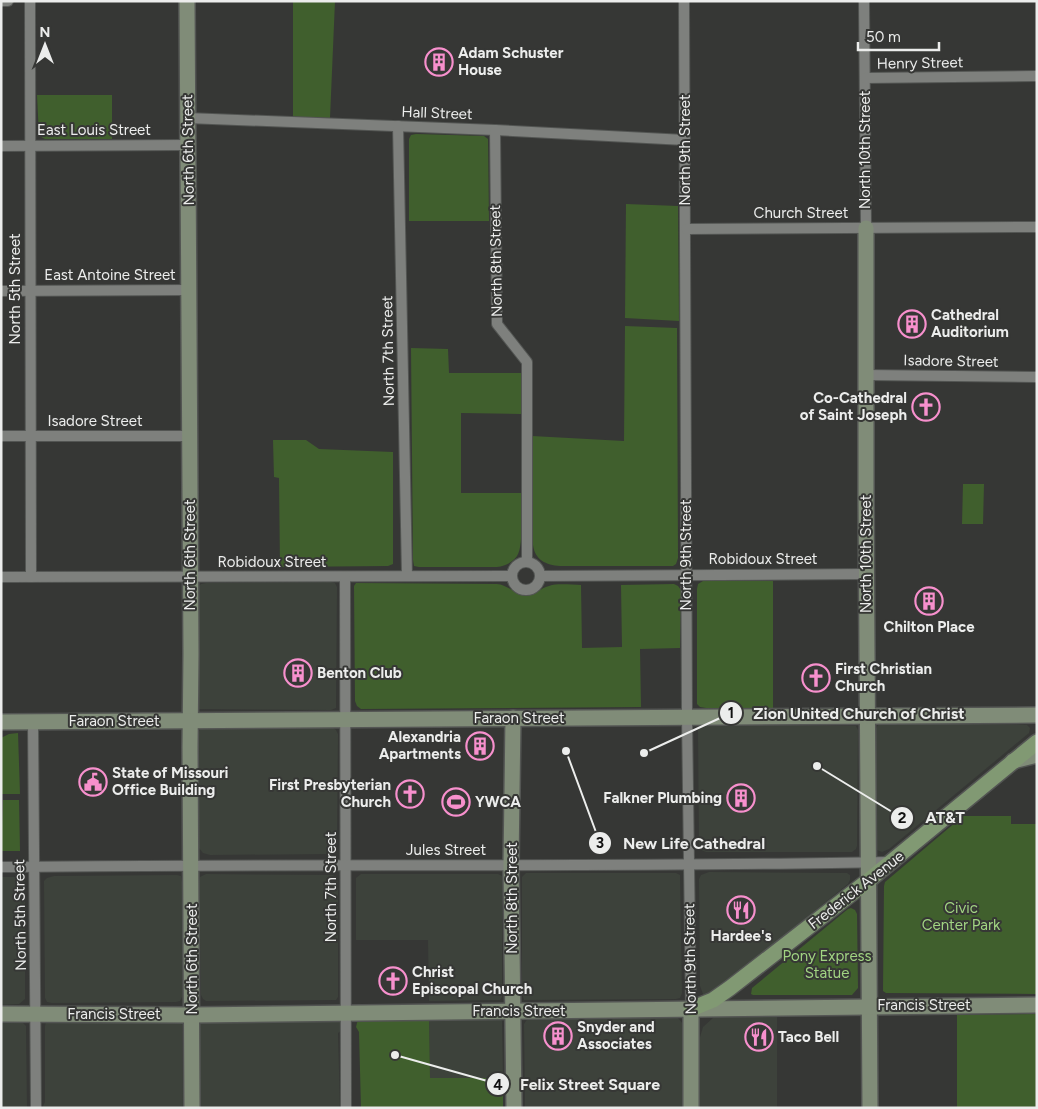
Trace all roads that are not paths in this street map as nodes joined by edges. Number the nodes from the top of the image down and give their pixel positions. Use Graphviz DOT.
graph roads {
  1 [pos="1,1"];
  2 [pos="8,1"];
  3 [pos="30,1"];
  4 [pos="186,1"];
  5 [pos="684,1"];
  6 [pos="864,1"];
  7 [pos="1037,76"];
  8 [pos="864,78"];
  9 [pos="187,118"];
  10 [pos="398,126"];
  11 [pos="495,130"];
  12 [pos="685,140"];
  13 [pos="188,145"];
  14 [pos="1,146"];
  15 [pos="30,146"];
  16 [pos="1037,227"];
  17 [pos="866,228"];
  18 [pos="686,229"];
  19 [pos="30,290"];
  20 [pos="189,290"];
  21 [pos="1,291"];
  22 [pos="866,375"];
  23 [pos="1037,377"];
  24 [pos="1,436"];
  25 [pos="30,436"];
  26 [pos="190,436"];
  27 [pos="527,562"];
  28 [pos="866,574"];
  29 [pos="686,575"];
  30 [pos="345,576"];
  31 [pos="407,576"];
  32 [pos="512,576"];
  33 [pos="540,576"];
  34 [pos="31,577"];
  35 [pos="190,577"];
  36 [pos="1,578"];
  37 [pos="868,715"];
  38 [pos="1037,715"];
  39 [pos="687,717"];
  40 [pos="513,718"];
  41 [pos="345,719"];
  42 [pos="191,720"];
  43 [pos="1,722"];
  44 [pos="33,722"];
  45 [pos="1037,742"];
  46 [pos="1037,755"];
  47 [pos="1013,761"];
  48 [pos="869,862"];
  49 [pos="891,862"];
  50 [pos="346,864"];
  51 [pos="689,864"];
  52 [pos="512,865"];
  53 [pos="191,866"];
  54 [pos="1,867"];
  55 [pos="34,867"];
  56 [pos="869,880"];
  57 [pos="1037,1004"];
  58 [pos="869,1005"];
  59 [pos="691,1009"];
  60 [pos="513,1011"];
  61 [pos="345,1013"];
  62 [pos="1,1014"];
  63 [pos="36,1014"];
  64 [pos="192,1015"];
  65 [pos="36,1108"];
  66 [pos="192,1108"];
  67 [pos="346,1108"];
  68 [pos="514,1108"];
  69 [pos="691,1108"];
  70 [pos="870,1108"];
  1 -- 2 [label="street"];
  3 -- 15 [label="street, North 5th Street"];
  4 -- 9 [label="main road, North 6th Street"];
  5 -- 12 [label="street, North 9th Street"];
  6 -- 8 [label="street, North 10th Street"];
  7 -- 8 [label="street, Henry Street"];
  8 -- 17 [label="street, North 10th Street"];
  9 -- 10 [label="street, Hall Street"];
  9 -- 13 [label="main road, North 6th Street"];
  10 -- 11 [label="street, Hall Street"];
  10 -- 31 [label="street, North 7th Street"];
  11 -- 12 [label="street, Hall Street"];
  11 -- 27 [label="street, North 8th Street"];
  12 -- 18 [label="street, North 9th Street"];
  13 -- 15 [label="street, East Louis Street"];
  13 -- 20 [label="main road, North 6th Street"];
  14 -- 15 [label="street, East Louis Street"];
  15 -- 19 [label="street, North 5th Street"];
  16 -- 17 [label="street, Church Street"];
  17 -- 18 [label="street, Church Street"];
  17 -- 22 [label="main road, North 10th Street"];
  18 -- 29 [label="street, North 9th Street"];
  19 -- 20 [label="street, East Antoine Street"];
  19 -- 21 [label="street, East Antoine Street"];
  19 -- 25 [label="street, North 5th Street"];
  20 -- 26 [label="main road, North 6th Street"];
  22 -- 23 [label="street, Isadore Street"];
  22 -- 28 [label="main road, North 10th Street"];
  24 -- 25 [label="street, Isadore Street"];
  25 -- 26 [label="street, Isadore Street"];
  25 -- 34 [label="street, North 5th Street"];
  26 -- 35 [label="main road, North 6th Street"];
  27 -- 32 [label="street"];
  27 -- 33 [label="street"];
  28 -- 29 [label="street, Robidoux Street"];
  28 -- 37 [label="main road, North 10th Street"];
  29 -- 33 [label="street, Robidoux Street"];
  29 -- 39 [label="street, North 9th Street"];
  30 -- 31 [label="street, Robidoux Street"];
  30 -- 35 [label="street, Robidoux Street"];
  30 -- 41 [label="street, North 7th Street"];
  31 -- 32 [label="street, Robidoux Street"];
  32 -- 33 [label="street"];
  34 -- 35 [label="street, Robidoux Street"];
  34 -- 36 [label="street, Robidoux Street"];
  35 -- 42 [label="main road, North 6th Street"];
  37 -- 38 [label="main road, Faraon Street"];
  37 -- 39 [label="main road, Faraon Street"];
  37 -- 48 [label="main road, North 10th Street"];
  39 -- 40 [label="main road, Faraon Street"];
  39 -- 51 [label="street, North 9th Street"];
  40 -- 41 [label="main road, Faraon Street"];
  40 -- 52 [label="main road, North 8th Street"];
  41 -- 42 [label="main road, Faraon Street"];
  41 -- 50 [label="street, North 7th Street"];
  42 -- 44 [label="main road, Faraon Street"];
  42 -- 53 [label="main road, North 6th Street"];
  43 -- 44 [label="main road, Faraon Street"];
  44 -- 55 [label="street, North 5th Street"];
  45 -- 47 [label="main road, Frederick Avenue"];
  46 -- 47 [label="main road"];
  47 -- 49 [label="main road, Frederick Avenue"];
  48 -- 49 [label="street, Jules Street"];
  48 -- 51 [label="street, Jules Street"];
  48 -- 56 [label="main road, North 10th Street"];
  49 -- 56 [label="main road, Frederick Avenue"];
  50 -- 52 [label="street, Jules Street"];
  50 -- 53 [label="street, Jules Street"];
  50 -- 61 [label="street, North 7th Street"];
  51 -- 52 [label="street, Jules Street"];
  51 -- 59 [label="street, North 9th Street"];
  52 -- 60 [label="main road, North 8th Street"];
  53 -- 55 [label="street, Jules Street"];
  53 -- 64 [label="main road, North 6th Street"];
  54 -- 55 [label="street, Jules Street"];
  55 -- 63 [label="street, North 5th Street"];
  56 -- 58 [label="main road, North 10th Street"];
  56 -- 59 [label="main road, Frederick Avenue"];
  57 -- 58 [label="main road, Francis Street"];
  58 -- 59 [label="main road, Francis Street"];
  58 -- 70 [label="main road, North 10th Street"];
  59 -- 60 [label="main road, Francis Street"];
  59 -- 69 [label="main road, North 9th Street"];
  60 -- 61 [label="main road, Francis Street"];
  60 -- 68 [label="main road, North 8th Street"];
  61 -- 64 [label="main road, Francis Street"];
  61 -- 67 [label="street, North 7th Street"];
  62 -- 63 [label="main road, Francis Street"];
  63 -- 64 [label="main road, Francis Street"];
  63 -- 65 [label="street, North 5th Street"];
  64 -- 66 [label="main road, North 6th Street"];
}
